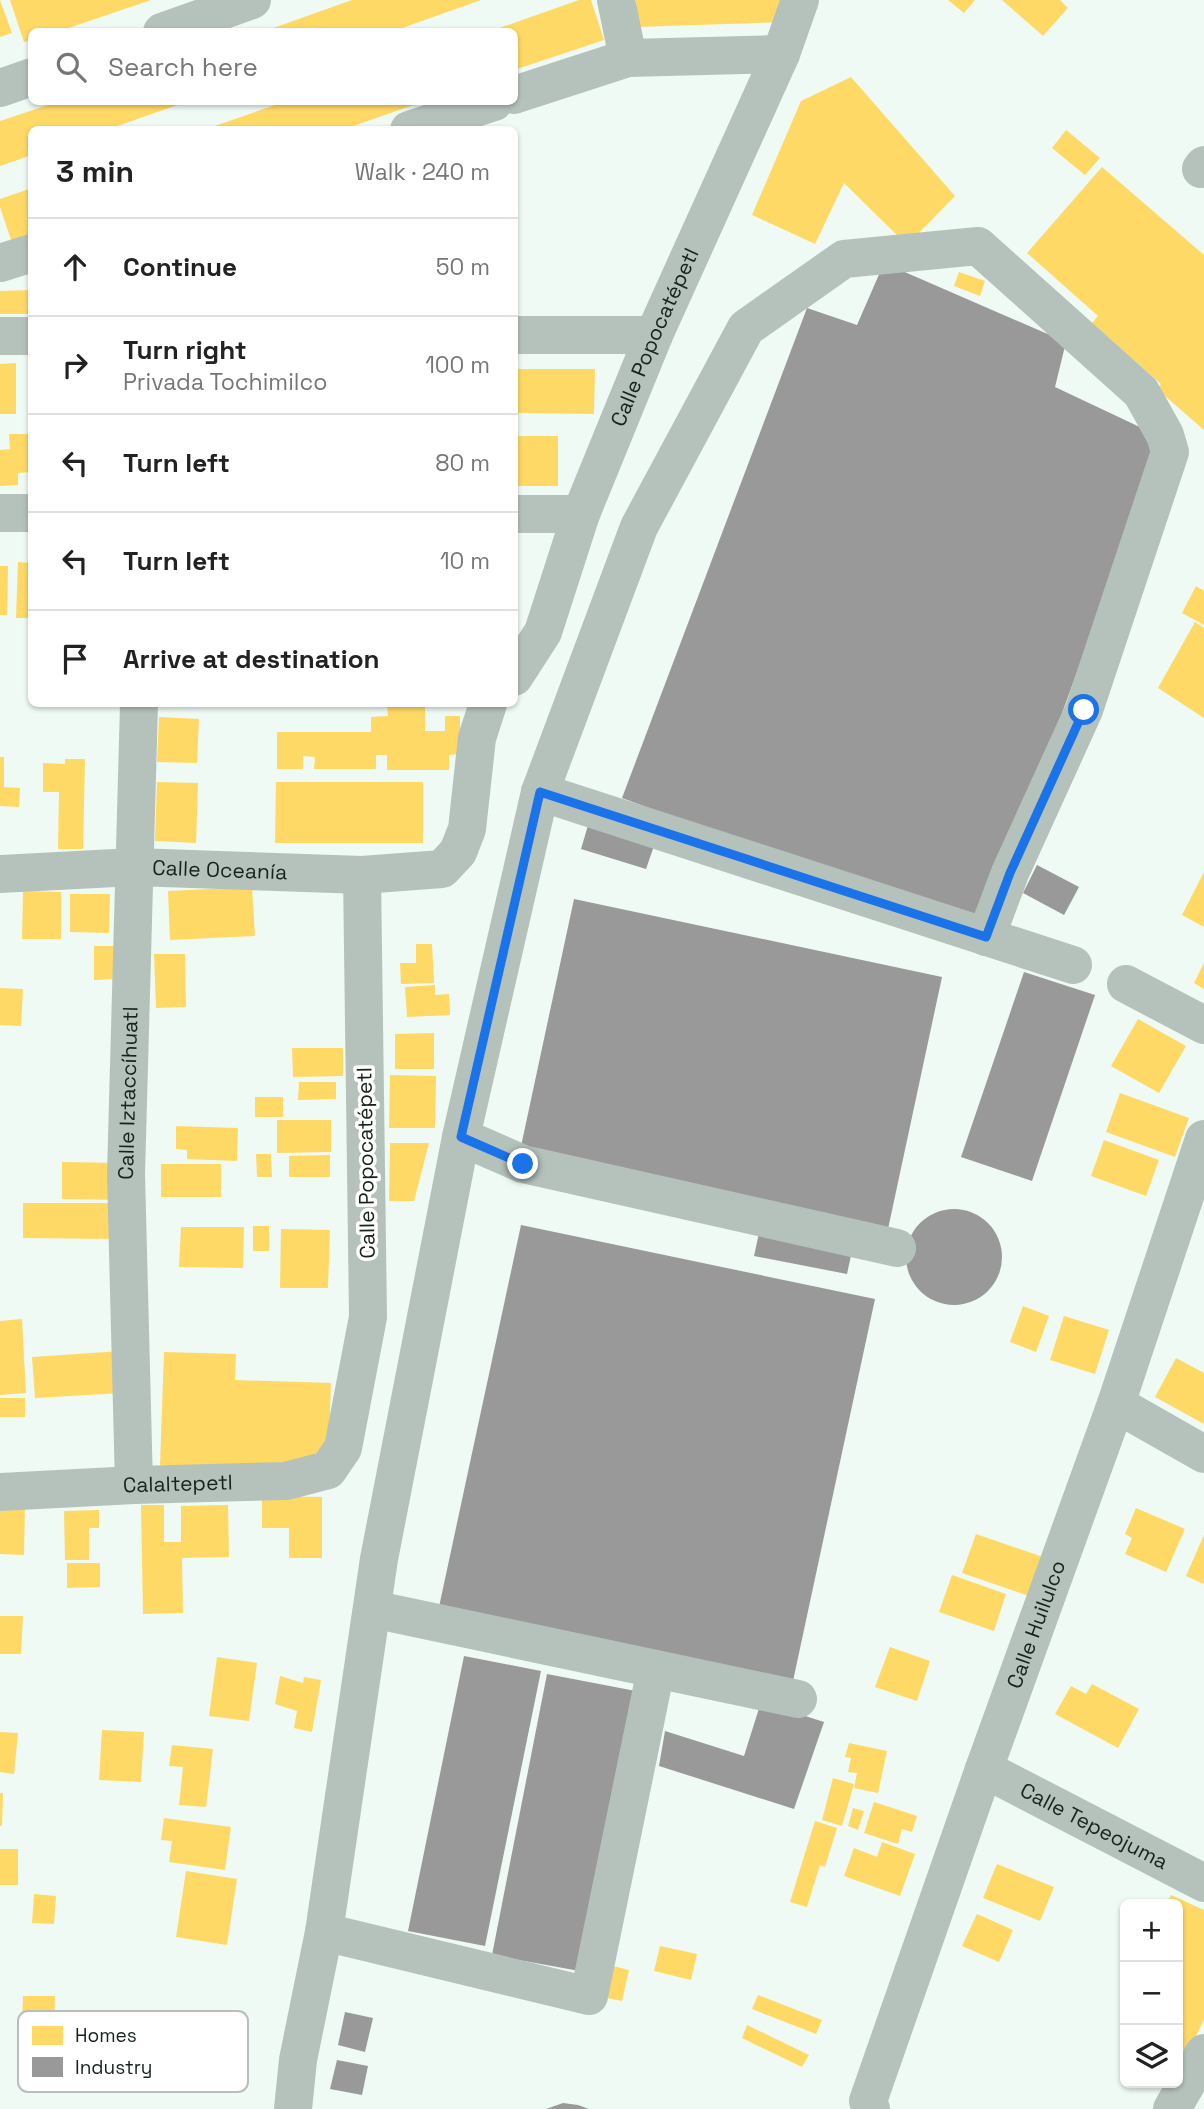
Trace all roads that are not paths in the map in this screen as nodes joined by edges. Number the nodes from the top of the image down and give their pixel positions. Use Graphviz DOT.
graph roads {
  1 [pos="252,0"];
  2 [pos="616,0"];
  3 [pos="800,0"];
  4 [pos="173,28"];
  5 [pos="781,54"];
  6 [pos="628,58"];
  7 [pos="28,78"];
  8 [pos="0,88"];
  9 [pos="518,94"];
  10 [pos="485,105"];
  11 [pos="421,126"];
  12 [pos="28,254"];
  13 [pos="0,263"];
  14 [pos="518,335"];
  15 [pos="654,335"];
  16 [pos="0,336"];
  17 [pos="28,336"];
  18 [pos="0,513"];
  19 [pos="28,513"];
  20 [pos="518,514"];
  21 [pos="582,514"];
  22 [pos="518,671"];
  23 [pos="139,707"];
  24 [pos="487,707"];
  25 [pos="540,792"];
  26 [pos="134,867"];
  27 [pos="0,874"];
  28 [pos="362,875"];
  29 [pos="986,937"];
  30 [pos="1073,965"];
  31 [pos="1126,984"];
  32 [pos="1204,1025"];
  33 [pos="461,1137"];
  34 [pos="1204,1139"];
  35 [pos="897,1248"];
  36 [pos="1116,1404"];
  37 [pos="343,1448"];
  38 [pos="1204,1454"];
  39 [pos="134,1485"];
  40 [pos="0,1492"];
  41 [pos="372,1609"];
  42 [pos="656,1669"];
  43 [pos="798,1699"];
  44 [pos="984,1769"];
  45 [pos="1204,1883"];
  46 [pos="324,1932"];
  47 [pos="1204,2053"];
  48 [pos="293,2109"];
  49 [pos="871,2109"];
  50 [pos="1172,2109"];
  1 -- 4 [label="street"];
  2 -- 6 [label="street"];
  3 -- 5 [label="street, Calle Popocatépetl"];
  5 -- 6 [label="street"];
  5 -- 15 [label="street, Calle Popocatépetl"];
  6 -- 9 [label="street"];
  7 -- 8 [label="street"];
  10 -- 11 [label="street"];
  12 -- 13 [label="street"];
  14 -- 15 [label="street"];
  15 -- 21 [label="street, Calle Popocatépetl"];
  16 -- 17 [label="street"];
  18 -- 19 [label="street"];
  20 -- 21 [label="street"];
  21 -- 22 [label="street, Calle Popocatépetl"];
  23 -- 26 [label="street, Calle Iztaccíhuatl"];
  24 -- 28 [label="street, Calle Oceanía"];
  25 -- 29 [label="street"];
  25 -- 29 [label="street"];
  25 -- 33 [label="street"];
  26 -- 27 [label="street, Calle Oceanía"];
  26 -- 28 [label="street, Calle Oceanía"];
  26 -- 39 [label="street, Calle Iztaccíhuatl"];
  28 -- 37 [label="street, Calle Popocatépetl"];
  29 -- 30 [label="street"];
  31 -- 32 [label="street"];
  33 -- 35 [label="street"];
  33 -- 41 [label="street"];
  34 -- 36 [label="street, Calle Huilulco"];
  36 -- 38 [label="street"];
  36 -- 44 [label="street, Calle Huilulco"];
  37 -- 39 [label="street, Calaltepetl"];
  39 -- 40 [label="street, Calaltepetl"];
  41 -- 42 [label="street"];
  41 -- 46 [label="street"];
  42 -- 43 [label="street"];
  42 -- 46 [label="street"];
  44 -- 45 [label="street, Calle Tepeojuma"];
  44 -- 49 [label="street, Calle Huilulco"];
  46 -- 48 [label="street"];
  47 -- 50 [label="street"];
}
